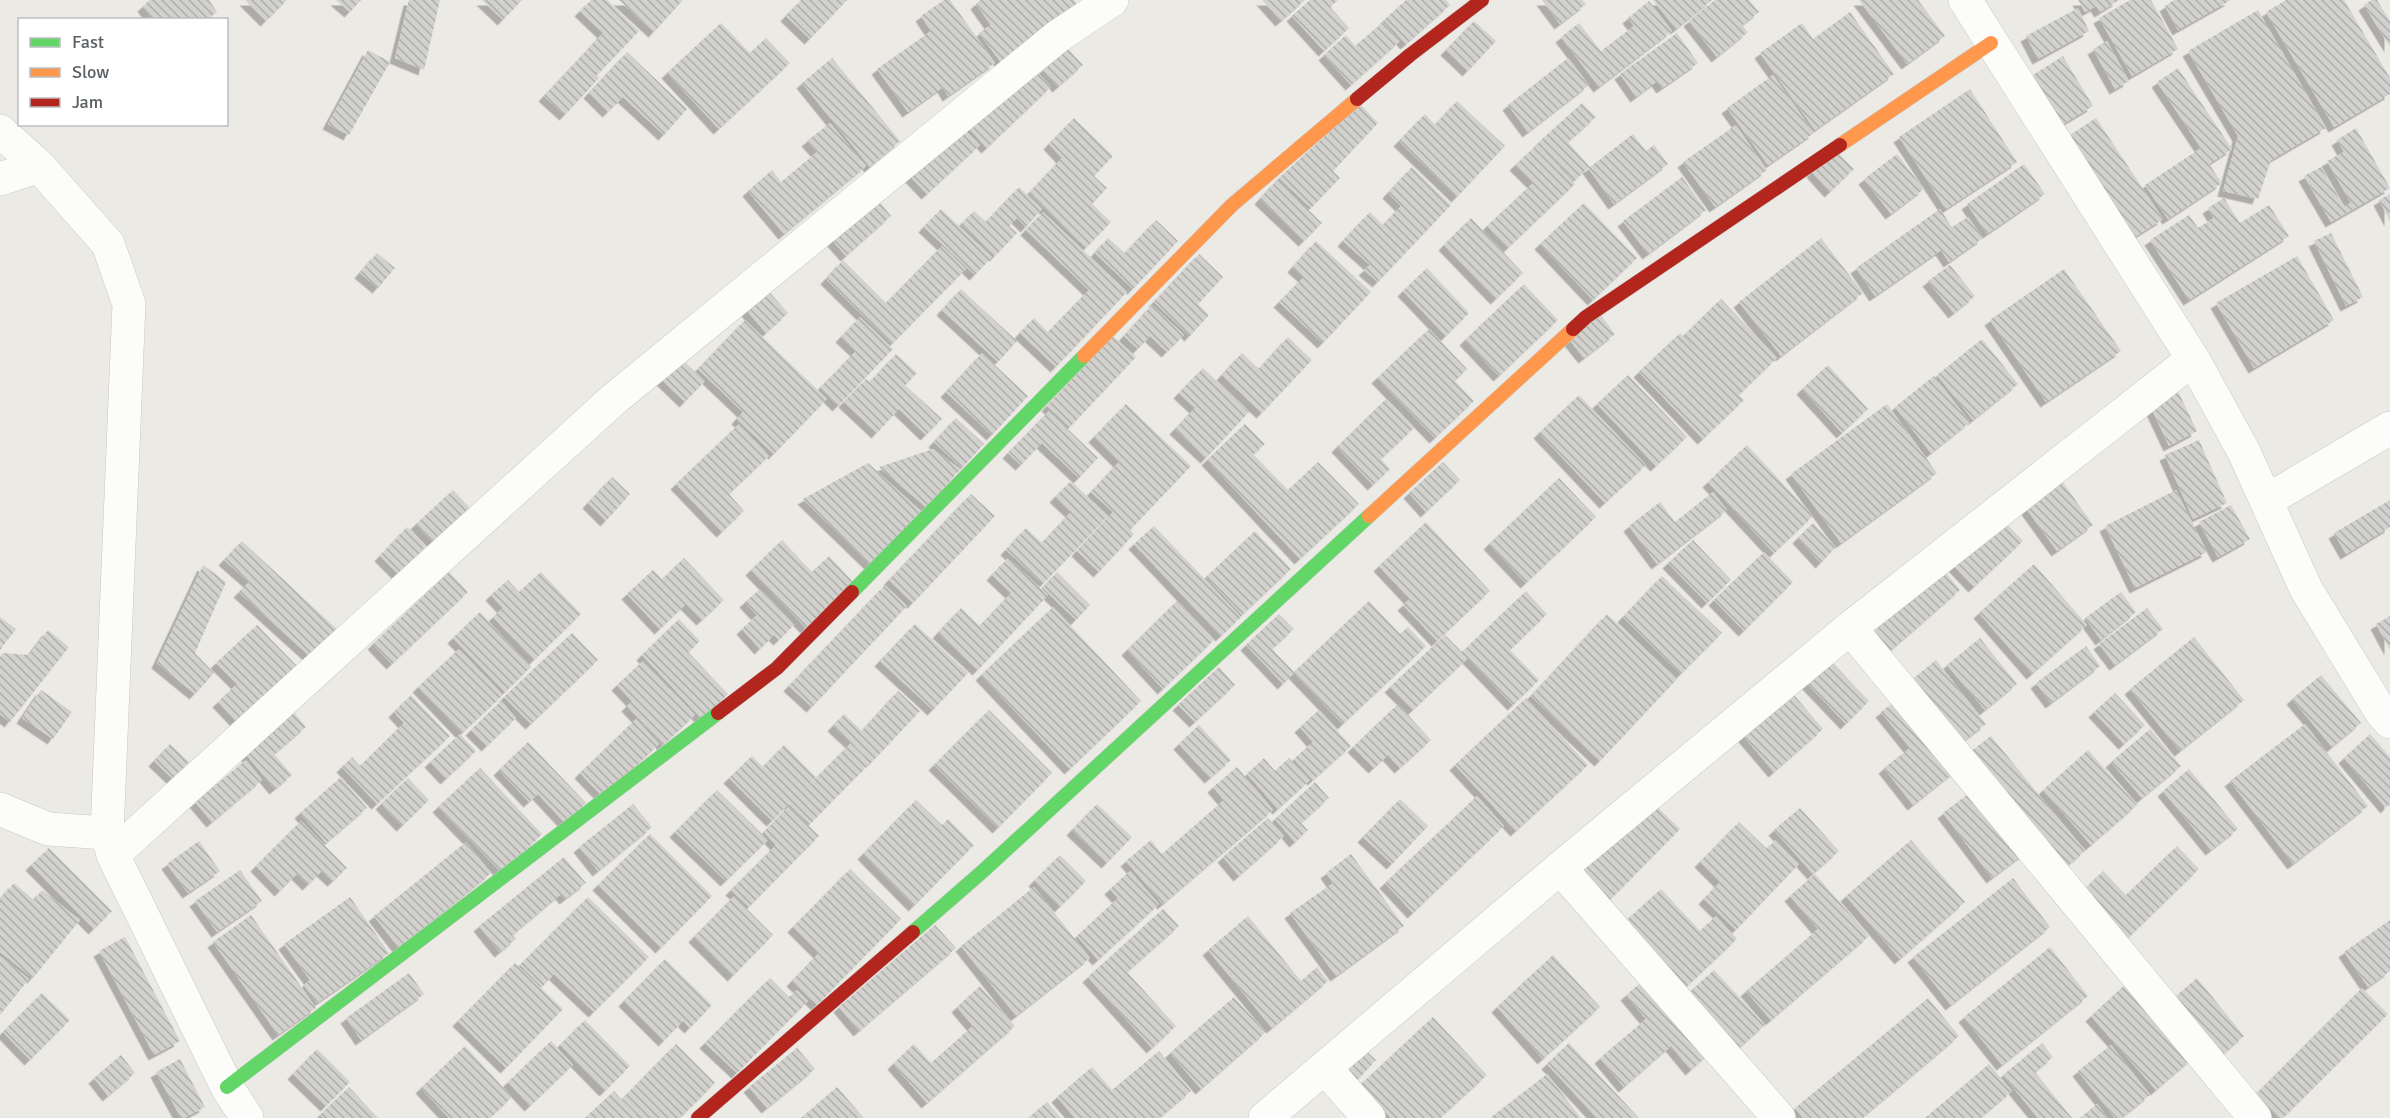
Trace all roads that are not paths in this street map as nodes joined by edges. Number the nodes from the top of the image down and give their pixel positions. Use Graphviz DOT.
graph roads {
  1 [pos="1112,0"];
  2 [pos="1482,0"];
  3 [pos="1965,0"];
  4 [pos="1991,43"];
  5 [pos="0,131"];
  6 [pos="39,166"];
  7 [pos="0,179"];
  8 [pos="2193,359"];
  9 [pos="2390,429"];
  10 [pos="2266,501"];
  11 [pos="1850,628"];
  12 [pos="2390,722"];
  13 [pos="0,809"];
  14 [pos="110,844"];
  15 [pos="1560,868"];
  16 [pos="1325,1068"];
  17 [pos="227,1088"];
  18 [pos="247,1118"];
  19 [pos="698,1118"];
  20 [pos="1265,1118"];
  21 [pos="1369,1118"];
  22 [pos="1779,1118"];
  23 [pos="2255,1118"];
  1 -- 14 [label="street"];
  2 -- 17 [label="street"];
  3 -- 4 [label="street"];
  4 -- 8 [label="street"];
  4 -- 19 [label="street"];
  5 -- 6 [label="street"];
  6 -- 7 [label="street"];
  6 -- 14 [label="street"];
  8 -- 10 [label="street"];
  8 -- 11 [label="street"];
  9 -- 10 [label="street"];
  10 -- 12 [label="street"];
  11 -- 15 [label="street"];
  11 -- 23 [label="street"];
  13 -- 14 [label="street"];
  14 -- 17 [label="street"];
  15 -- 16 [label="street"];
  15 -- 22 [label="street"];
  16 -- 20 [label="street"];
  16 -- 21 [label="street"];
  17 -- 18 [label="street"];
}
